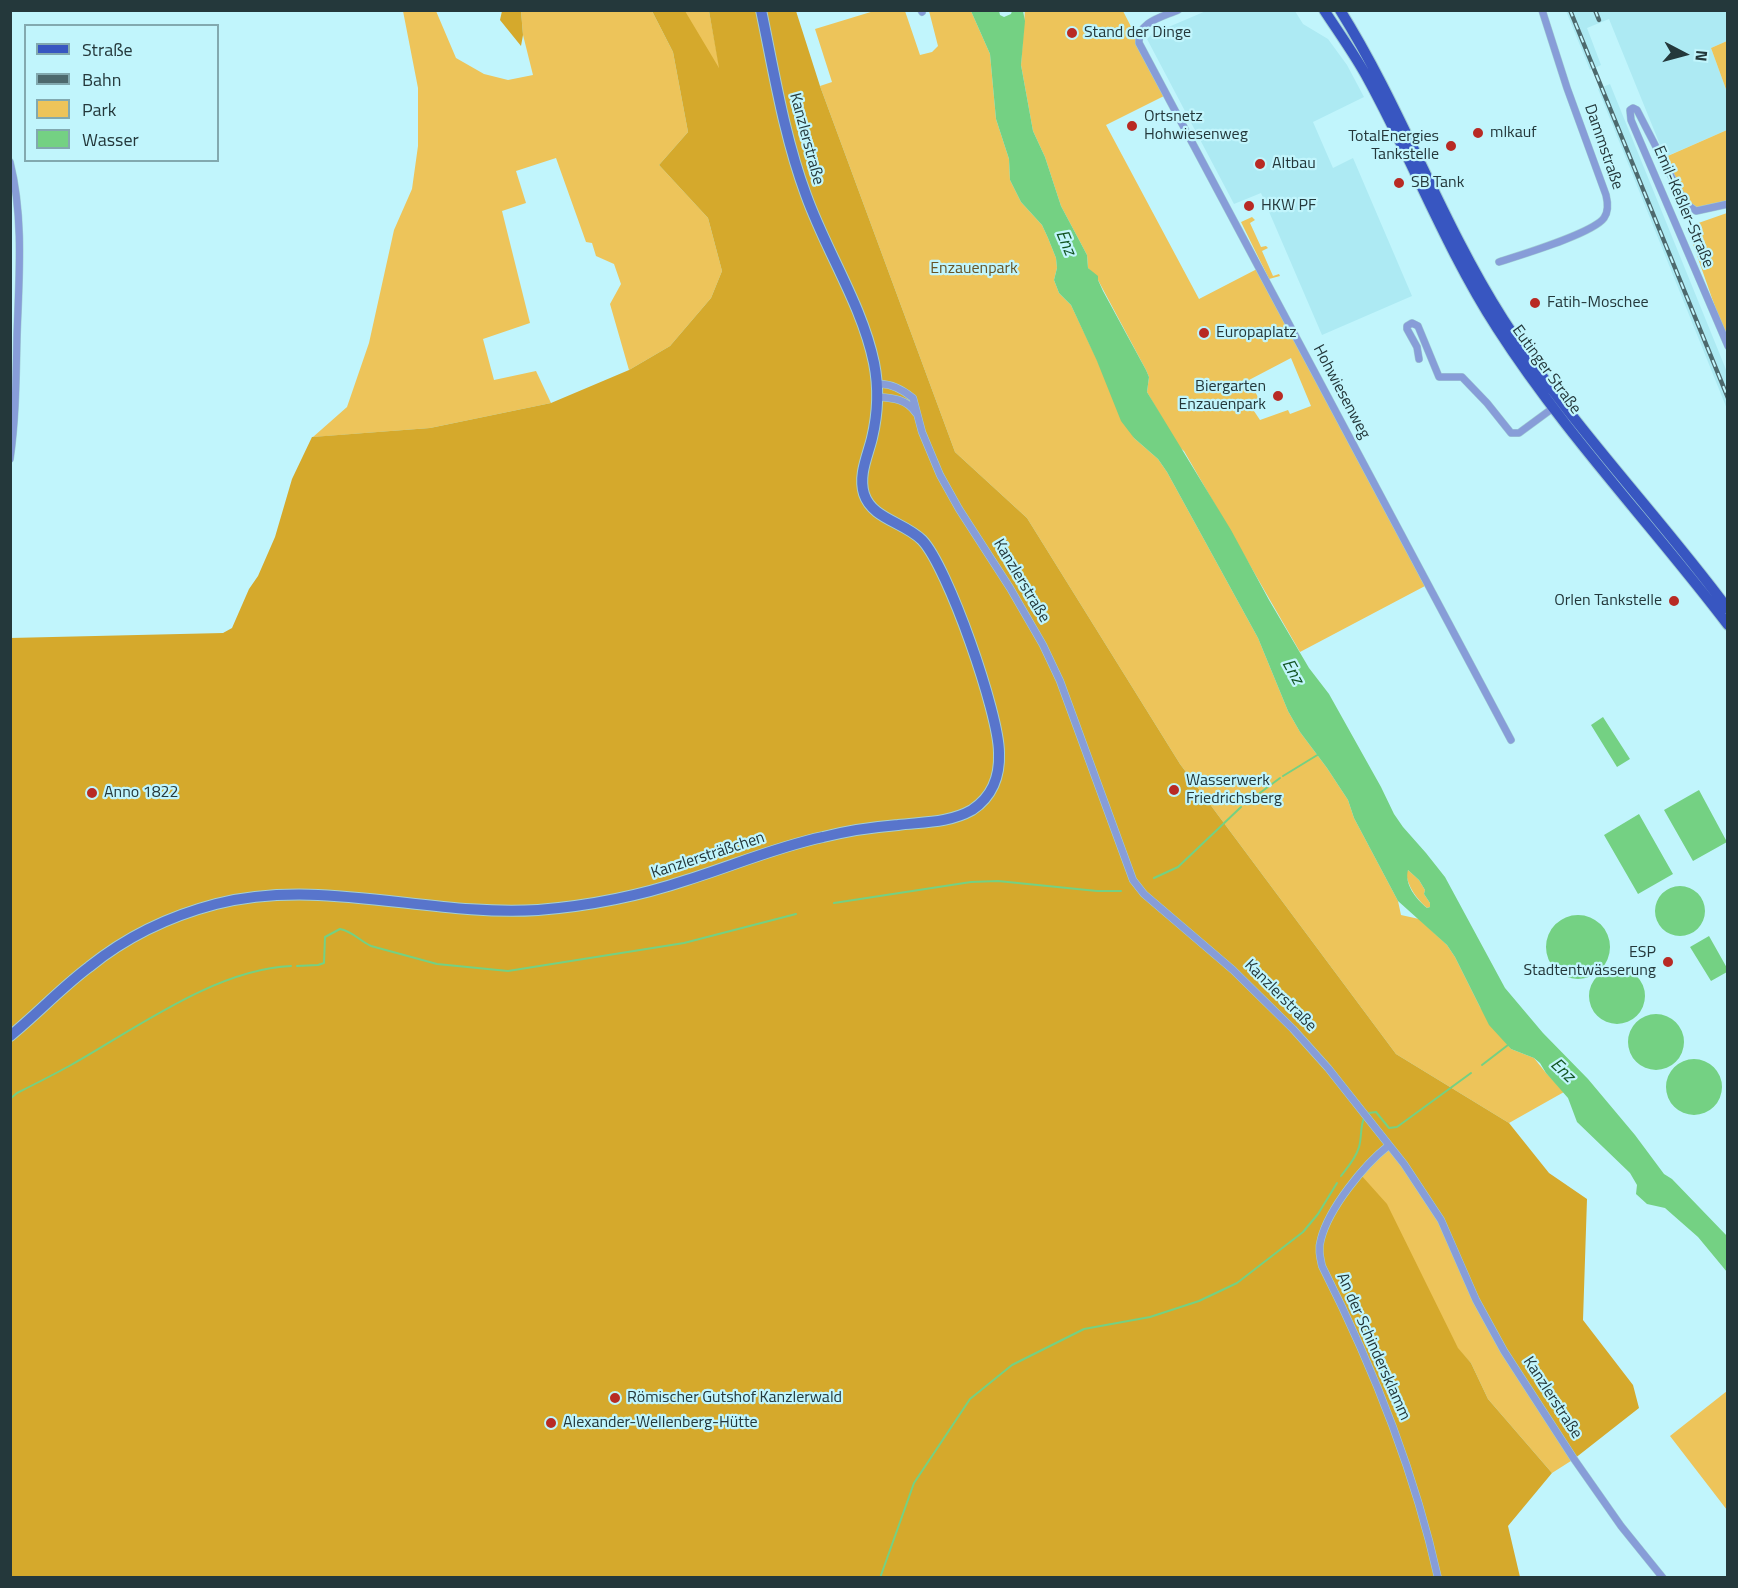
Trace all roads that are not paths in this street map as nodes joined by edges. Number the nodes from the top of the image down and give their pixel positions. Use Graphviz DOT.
graph roads {
  1 [pos="761,10"];
  2 [pos="1178,10"];
  3 [pos="1324,10"];
  4 [pos="1340,10"];
  5 [pos="1542,10"];
  6 [pos="1386,102"];
  7 [pos="10,162"];
  8 [pos="1728,204"];
  9 [pos="10,218"];
  10 [pos="19,219"];
  11 [pos="1499,262"];
  12 [pos="1728,346"];
  13 [pos="1419,359"];
  14 [pos="878,384"];
  15 [pos="878,398"];
  16 [pos="1553,408"];
  17 [pos="919,418"];
  18 [pos="10,459"];
  19 [pos="1728,609"];
  20 [pos="1728,625"];
  21 [pos="1511,740"];
  22 [pos="10,1036"];
  23 [pos="1388,1146"];
  24 [pos="1438,1578"];
  25 [pos="1663,1578"];
  1 -- 14 [label="main road, Kanzlerstraße"];
  2 -- 21 [label="street, Hohwiesenweg"];
  3 -- 6 [label="main road, Eutinger Straße"];
  4 -- 6 [label="main road, Eutinger Straße"];
  5 -- 11 [label="street, Dammstraße"];
  6 -- 16 [label="main road, Eutinger Straße"];
  6 -- 19 [label="main road, Eutinger Straße"];
  7 -- 10 [label="street"];
  8 -- 12 [label="street, Emil-Keßler-Straße"];
  9 -- 10 [label="street"];
  10 -- 18 [label="street"];
  13 -- 16 [label="street"];
  14 -- 15 [label="main road, Kanzlersträßchen"];
  14 -- 17 [label="street, Kanzlerstraße"];
  15 -- 17 [label="street"];
  15 -- 22 [label="main road, Kanzlersträßchen"];
  16 -- 20 [label="main road, Eutinger Straße"];
  17 -- 23 [label="street, Kanzlerstraße"];
  23 -- 24 [label="street, An der Schindersklamm"];
  23 -- 25 [label="street, Kanzlerstraße"];
}
